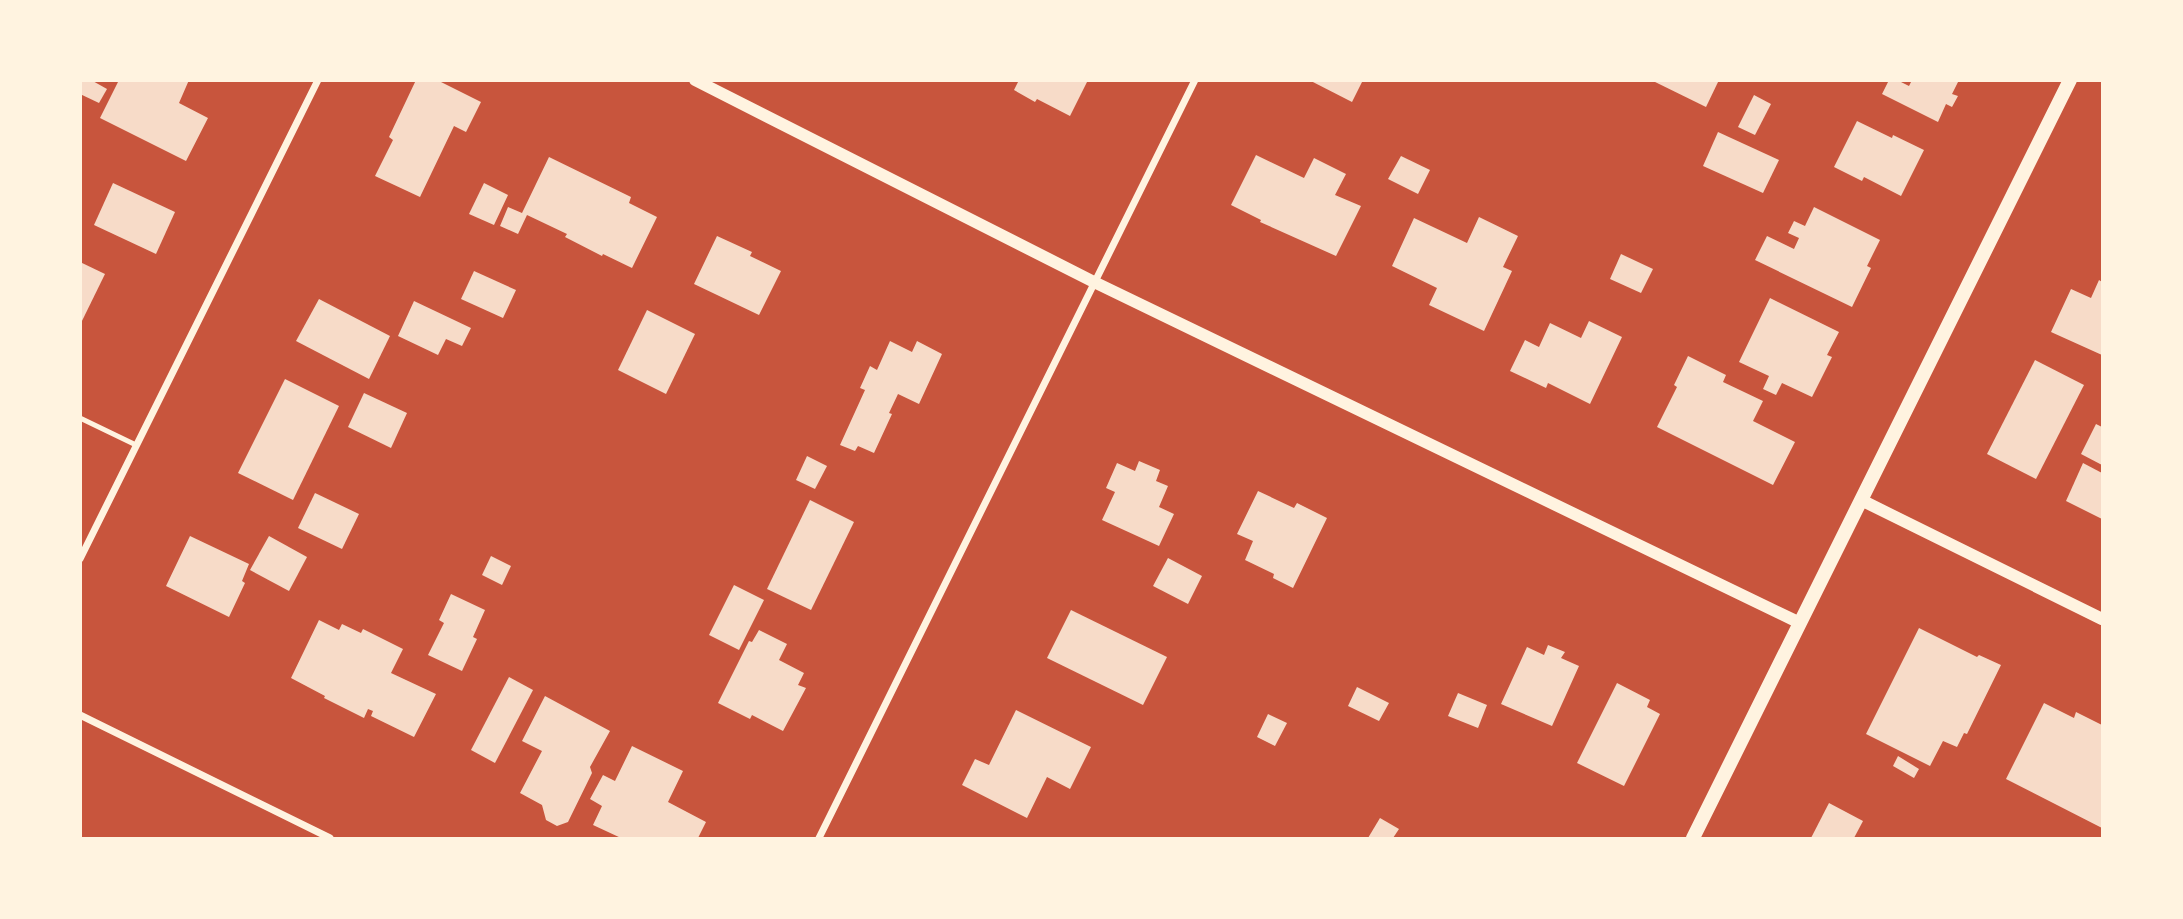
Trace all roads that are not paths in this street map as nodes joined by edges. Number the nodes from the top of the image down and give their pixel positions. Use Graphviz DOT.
graph roads {
  1 [pos="318,80"];
  2 [pos="695,80"];
  3 [pos="1195,80"];
  4 [pos="2070,80"];
  5 [pos="1094,282"];
  6 [pos="80,418"];
  7 [pos="136,445"];
  8 [pos="1861,500"];
  9 [pos="80,559"];
  10 [pos="2102,619"];
  11 [pos="1800,623"];
  12 [pos="80,715"];
  13 [pos="330,838"];
  14 [pos="819,838"];
  15 [pos="1693,838"];
  1 -- 7 [label="street"];
  2 -- 5 [label="street"];
  3 -- 5 [label="street"];
  4 -- 8 [label="main road"];
  5 -- 11 [label="street"];
  5 -- 14 [label="street"];
  6 -- 7 [label="lane"];
  7 -- 9 [label="street"];
  8 -- 10 [label="street"];
  8 -- 11 [label="main road"];
  11 -- 15 [label="main road"];
  12 -- 13 [label="street"];
}
